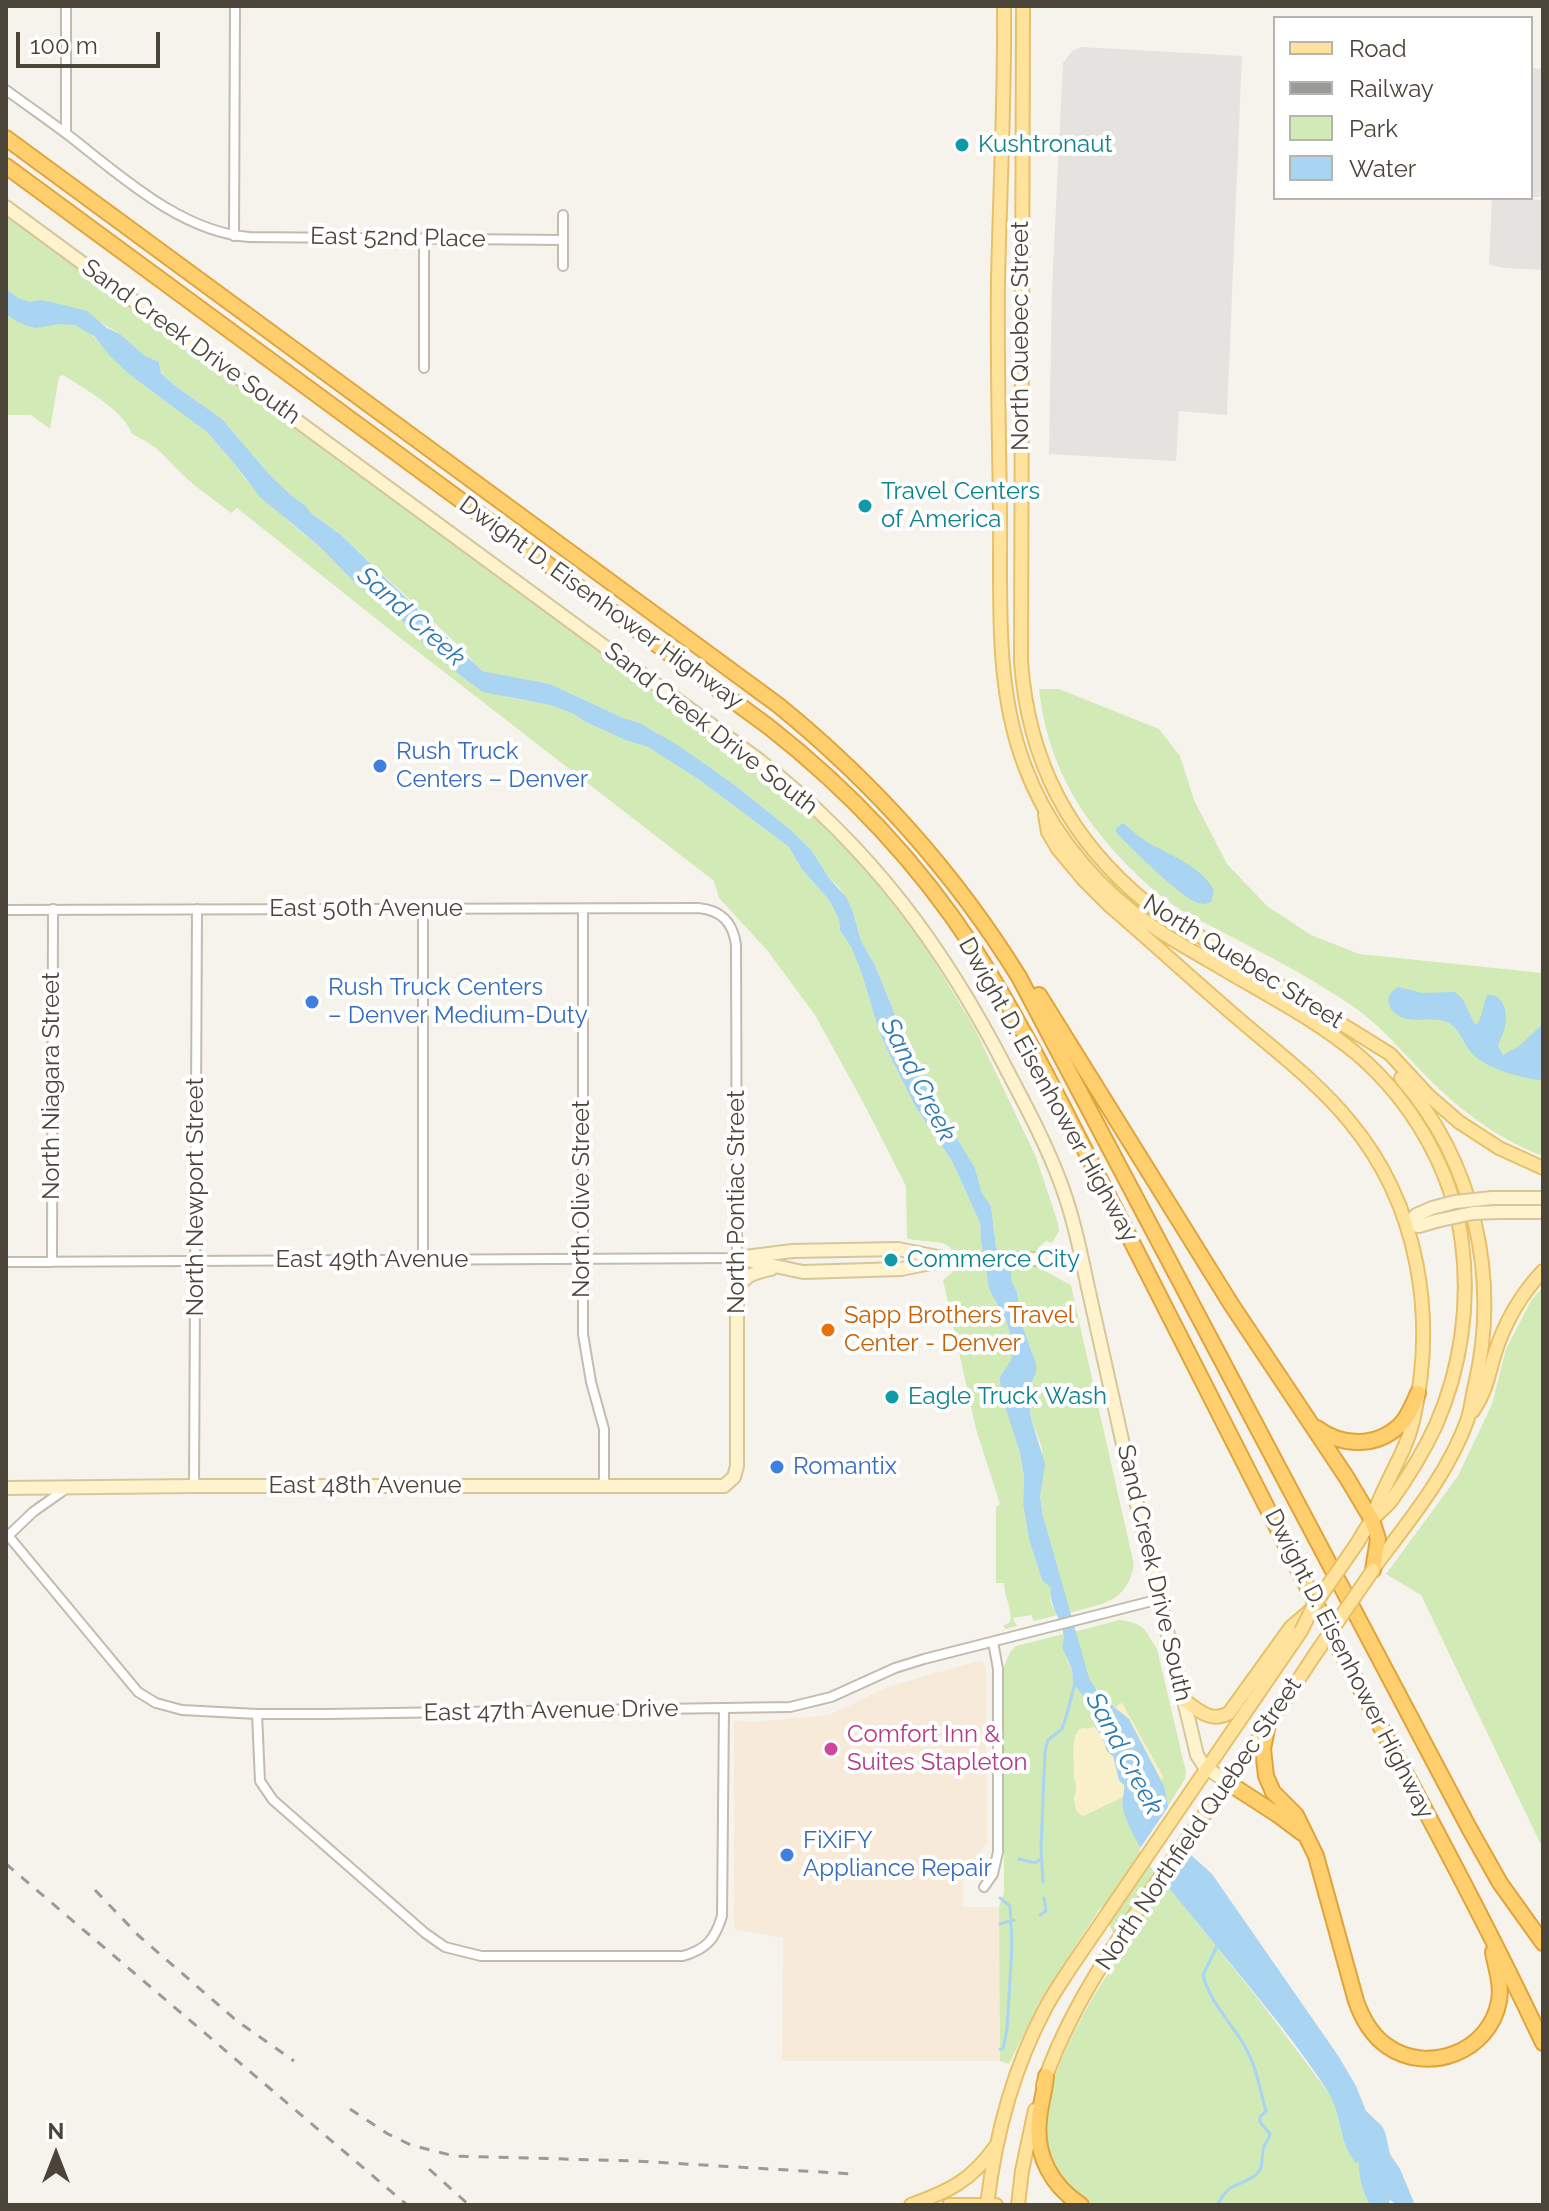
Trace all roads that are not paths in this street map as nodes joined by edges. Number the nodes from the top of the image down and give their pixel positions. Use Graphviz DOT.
graph roads {
  1 [pos="66,6"];
  2 [pos="235,6"];
  3 [pos="1004,6"];
  4 [pos="1023,6"];
  5 [pos="6,90"];
  6 [pos="66,133"];
  7 [pos="6,138"];
  8 [pos="6,166"];
  9 [pos="6,207"];
  10 [pos="563,215"];
  11 [pos="234,236"];
  12 [pos="424,238"];
  13 [pos="563,240"];
  14 [pos="563,266"];
  15 [pos="424,368"];
  16 [pos="1044,808"];
  17 [pos="423,908"];
  18 [pos="53,909"];
  19 [pos="197,909"];
  20 [pos="583,909"];
  21 [pos="6,910"];
  22 [pos="724,917"];
  23 [pos="1001,948"];
  24 [pos="1360,1036"];
  25 [pos="1543,1168"];
  26 [pos="1543,1198"];
  27 [pos="1543,1212"];
  28 [pos="1434,1215"];
  29 [pos="1408,1224"];
  30 [pos="737,1258"];
  31 [pos="948,1259"];
  32 [pos="1082,1259"];
  33 [pos="423,1260"];
  34 [pos="582,1260"];
  35 [pos="195,1261"];
  36 [pos="6,1262"];
  37 [pos="52,1262"];
  38 [pos="774,1268"];
  39 [pos="1543,1271"];
  40 [pos="737,1293"];
  41 [pos="1418,1393"];
  42 [pos="1469,1417"];
  43 [pos="1310,1423"];
  44 [pos="194,1486"];
  45 [pos="604,1486"];
  46 [pos="724,1486"];
  47 [pos="69,1487"];
  48 [pos="6,1488"];
  49 [pos="1372,1520"];
  50 [pos="7,1534"];
  51 [pos="1373,1570"];
  52 [pos="1160,1599"];
  53 [pos="1298,1626"];
  54 [pos="993,1642"];
  55 [pos="1184,1700"];
  56 [pos="724,1708"];
  57 [pos="257,1714"];
  58 [pos="1268,1724"];
  59 [pos="1206,1769"];
  60 [pos="1227,1782"];
  61 [pos="1308,1839"];
  62 [pos="984,1887"];
  63 [pos="1490,1936"];
  64 [pos="1543,1943"];
  65 [pos="1543,2043"];
  66 [pos="1046,2076"];
  67 [pos="997,2144"];
  68 [pos="987,2204"];
  69 [pos="911,2205"];
  70 [pos="949,2205"];
  71 [pos="996,2205"];
  72 [pos="1018,2205"];
  73 [pos="1081,2205"];
  1 -- 6 [label="street"];
  2 -- 11 [label="street"];
  3 -- 16 [label="main road, North Quebec Street"];
  4 -- 24 [label="main road, North Quebec Street"];
  5 -- 6 [label="street, East 52nd Place"];
  6 -- 11 [label="street, East 52nd Place"];
  7 -- 23 [label="highway, Dwight D. Eisenhower Highway"];
  8 -- 63 [label="highway, Dwight D. Eisenhower Highway"];
  9 -- 32 [label="main road, Sand Creek Drive South"];
  10 -- 13 [label="street"];
  11 -- 12 [label="street, East 52nd Place"];
  12 -- 13 [label="street, East 52nd Place"];
  12 -- 15 [label="street"];
  13 -- 14 [label="street"];
  16 -- 29 [label="main road"];
  16 -- 49 [label="main road, North Northfield Quebec Street"];
  17 -- 19 [label="street, East 50th Avenue"];
  17 -- 20 [label="street, East 50th Avenue"];
  17 -- 33 [label="street"];
  18 -- 19 [label="street, East 50th Avenue"];
  18 -- 21 [label="street, East 50th Avenue"];
  18 -- 37 [label="street, North Niagara Street"];
  19 -- 35 [label="street, North Newport Street"];
  20 -- 22 [label="street, East 50th Avenue"];
  20 -- 34 [label="street, North Olive Street"];
  22 -- 30 [label="street, North Pontiac Street"];
  23 -- 43 [label="highway"];
  23 -- 64 [label="highway, Dwight D. Eisenhower Highway"];
  24 -- 25 [label="main road"];
  24 -- 42 [label="main road, North Northfield Quebec Street"];
  26 -- 28 [label="main road, bridge"];
  27 -- 28 [label="main road, bridge"];
  28 -- 29 [label="main road"];
  29 -- 41 [label="main road"];
  30 -- 31 [label="main road, East 49th Avenue"];
  30 -- 34 [label="street, East 49th Avenue"];
  30 -- 38 [label="main road, East 49th Avenue"];
  30 -- 40 [label="main road, North Pontiac Street"];
  31 -- 32 [label="main road, East 49th Avenue"];
  31 -- 38 [label="main road, East 49th Avenue"];
  32 -- 52 [label="main road, Sand Creek Drive South"];
  33 -- 34 [label="street, East 49th Avenue"];
  33 -- 35 [label="street, East 49th Avenue"];
  34 -- 45 [label="street, North Olive Street"];
  35 -- 37 [label="street, East 49th Avenue"];
  35 -- 44 [label="street, North Newport Street"];
  36 -- 37 [label="street, East 49th Avenue"];
  38 -- 40 [label="main road"];
  39 -- 42 [label="main road"];
  40 -- 46 [label="main road, North Pontiac Street"];
  41 -- 43 [label="highway"];
  41 -- 49 [label="main road"];
  42 -- 51 [label="main road, North Northfield Quebec Street"];
  43 -- 49 [label="highway"];
  44 -- 45 [label="main road, East 48th Avenue"];
  44 -- 47 [label="main road, East 48th Avenue"];
  45 -- 46 [label="main road, East 48th Avenue"];
  47 -- 48 [label="main road, East 48th Avenue"];
  47 -- 50 [label="street"];
  49 -- 51 [label="highway"];
  49 -- 53 [label="main road, North Northfield Quebec Street, bridge"];
  50 -- 57 [label="street, East 47th Avenue Drive"];
  51 -- 58 [label="main road, North Northfield Quebec Street, bridge"];
  52 -- 54 [label="street, East 47th Avenue Drive"];
  52 -- 55 [label="main road, Sand Creek Drive South"];
  53 -- 55 [label="main road"];
  53 -- 59 [label="main road, North Northfield Quebec Street"];
  54 -- 56 [label="street, East 47th Avenue Drive"];
  54 -- 62 [label="street"];
  55 -- 59 [label="main road, Sand Creek Drive South"];
  56 -- 57 [label="street, East 47th Avenue Drive"];
  56 -- 57 [label="street"];
  58 -- 60 [label="main road, North Northfield Quebec Street"];
  58 -- 61 [label="highway"];
  59 -- 60 [label="main road"];
  59 -- 67 [label="main road, North Northfield Quebec Street"];
  60 -- 61 [label="highway"];
  60 -- 66 [label="main road, North Northfield Quebec Street"];
  61 -- 63 [label="highway"];
  63 -- 65 [label="highway, Dwight D. Eisenhower Highway"];
  66 -- 72 [label="main road, North Northfield Quebec Street"];
  66 -- 73 [label="highway"];
  67 -- 68 [label="main road, North Northfield Quebec Street"];
  67 -- 69 [label="main road"];
  68 -- 70 [label="main road"];
  68 -- 71 [label="main road"];
}
